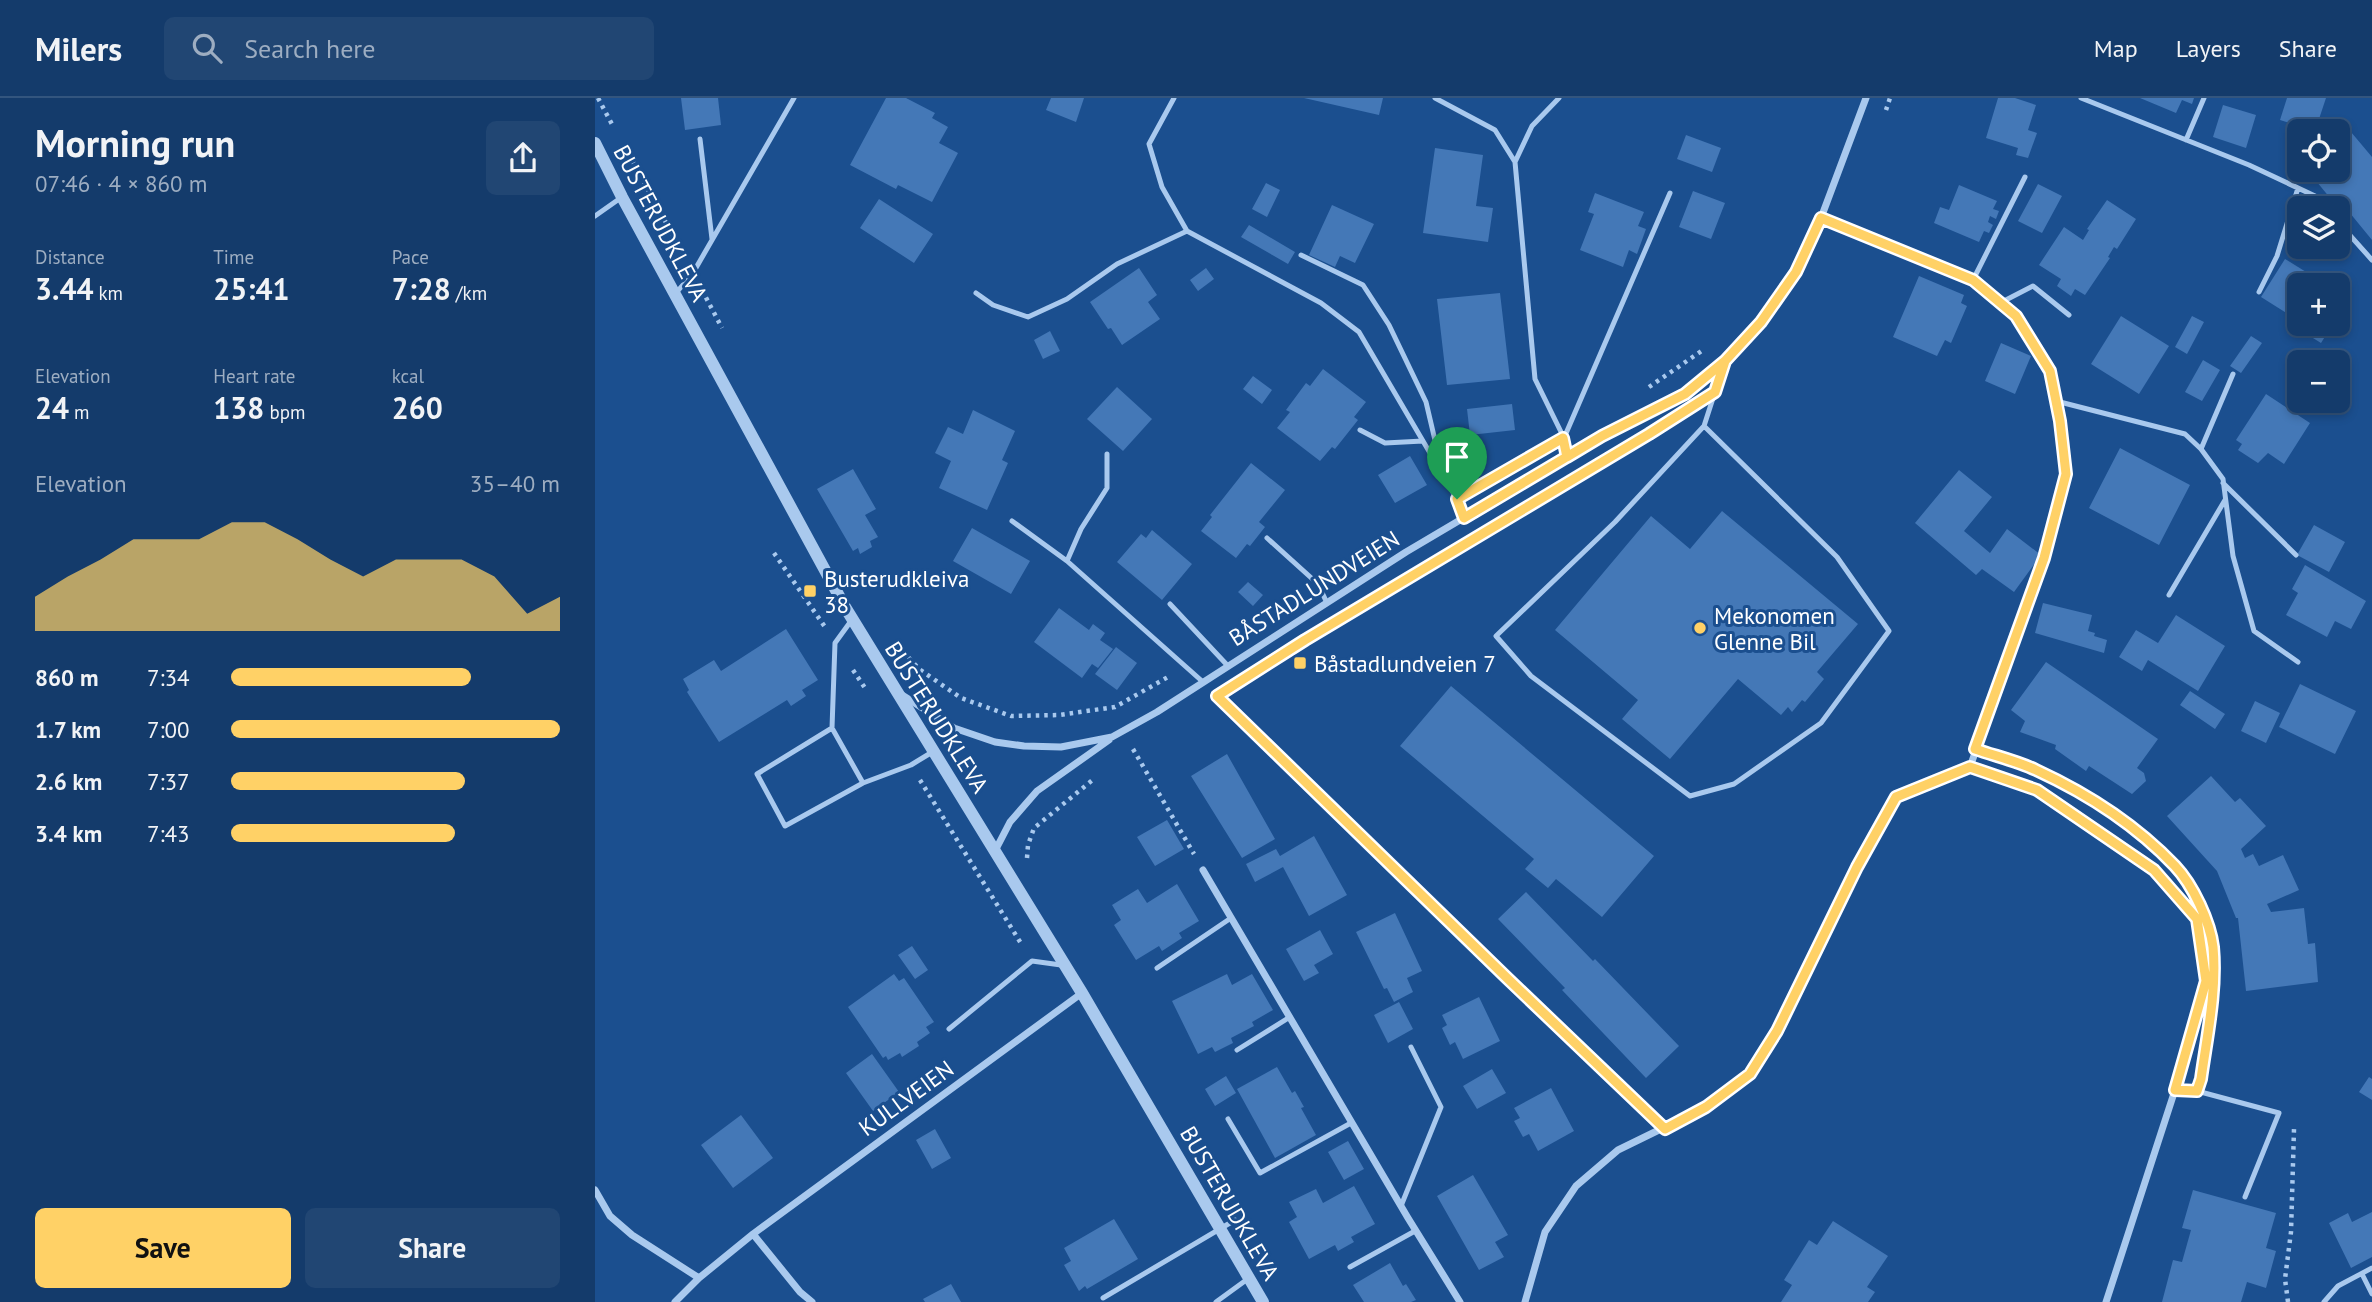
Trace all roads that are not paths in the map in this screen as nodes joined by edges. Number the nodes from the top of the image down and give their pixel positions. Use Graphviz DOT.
graph roads {
  1 [pos="1174,98"];
  2 [pos="1436,98"];
  3 [pos="1559,98"];
  4 [pos="1866,98"];
  5 [pos="2081,98"];
  6 [pos="2204,98"];
  7 [pos="792,99"];
  8 [pos="700,139"];
  9 [pos="2186,140"];
  10 [pos="595,143"];
  11 [pos="1515,162"];
  12 [pos="2025,177"];
  13 [pos="2298,188"];
  14 [pos="1669,193"];
  15 [pos="2315,196"];
  16 [pos="622,197"];
  17 [pos="595,216"];
  18 [pos="1821,218"];
  19 [pos="1187,231"];
  20 [pos="2350,235"];
  21 [pos="712,239"];
  22 [pos="1301,255"];
  23 [pos="2372,260"];
  24 [pos="1973,280"];
  25 [pos="2259,292"];
  26 [pos="977,293"];
  27 [pos="675,294"];
  28 [pos="2000,303"];
  29 [pos="2069,315"];
  30 [pos="1725,361"];
  31 [pos="2233,374"];
  32 [pos="2056,401"];
  33 [pos="1704,426"];
  34 [pos="1360,430"];
  35 [pos="1563,438"];
  36 [pos="1423,441"];
  37 [pos="2201,449"];
  38 [pos="1107,454"];
  39 [pos="1567,457"];
  40 [pos="1444,476"];
  41 [pos="2223,483"];
  42 [pos="2225,500"];
  43 [pos="1464,518"];
  44 [pos="1012,521"];
  45 [pos="1267,538"];
  46 [pos="2296,555"];
  47 [pos="1067,561"];
  48 [pos="2169,595"];
  49 [pos="1327,603"];
  50 [pos="1170,604"];
  51 [pos="852,619"];
  52 [pos="2298,662"];
  53 [pos="1228,666"];
  54 [pos="1203,682"];
  55 [pos="899,694"];
  56 [pos="832,729"];
  57 [pos="1112,737"];
  58 [pos="934,751"];
  59 [pos="1970,767"];
  60 [pos="863,783"];
  61 [pos="995,851"];
  62 [pos="1203,870"];
  63 [pos="1231,918"];
  64 [pos="1065,965"];
  65 [pos="1157,968"];
  66 [pos="1082,993"];
  67 [pos="1290,1017"];
  68 [pos="949,1029"];
  69 [pos="1411,1047"];
  70 [pos="1237,1050"];
  71 [pos="2175,1090"];
  72 [pos="1228,1119"];
  73 [pos="1351,1122"];
  74 [pos="595,1190"];
  75 [pos="2245,1197"];
  76 [pos="1401,1206"];
  77 [pos="1235,1220"];
  78 [pos="1221,1230"];
  79 [pos="1415,1231"];
  80 [pos="753,1234"];
  81 [pos="1350,1267"];
  82 [pos="2372,1268"];
  83 [pos="2362,1274"];
  84 [pos="699,1278"];
  85 [pos="1249,1278"];
  86 [pos="2372,1294"];
  87 [pos="1103,1298"];
  88 [pos="675,1302"];
  89 [pos="813,1302"];
  90 [pos="1216,1302"];
  91 [pos="1262,1302"];
  92 [pos="1460,1302"];
  93 [pos="1525,1302"];
  94 [pos="2106,1302"];
  95 [pos="2324,1302"];
  1 -- 19 [label="lane"];
  2 -- 11 [label="lane"];
  3 -- 11 [label="lane"];
  4 -- 18 [label="street, BÅSTADLUNDVEIEN"];
  5 -- 9 [label="lane"];
  6 -- 9 [label="lane"];
  7 -- 21 [label="lane"];
  8 -- 21 [label="lane"];
  9 -- 13 [label="lane"];
  10 -- 16 [label="street, BUSTERUDKLEVA"];
  11 -- 35 [label="lane"];
  12 -- 24 [label="lane"];
  13 -- 15 [label="lane"];
  13 -- 25 [label="lane"];
  14 -- 35 [label="lane"];
  16 -- 17 [label="lane"];
  16 -- 27 [label="street, BUSTERUDKLEVA"];
  18 -- 24 [label="street"];
  18 -- 30 [label="street, BÅSTADLUNDVEIEN"];
  19 -- 26 [label="lane"];
  19 -- 36 [label="lane"];
  20 -- 23 [label="lane"];
  21 -- 27 [label="lane"];
  22 -- 40 [label="lane"];
  24 -- 28 [label="street"];
  27 -- 51 [label="street, BUSTERUDKLEVA"];
  28 -- 29 [label="lane"];
  28 -- 32 [label="street"];
  30 -- 33 [label="lane"];
  30 -- 39 [label="street, BÅSTADLUNDVEIEN"];
  31 -- 37 [label="lane"];
  32 -- 37 [label="lane"];
  32 -- 59 [label="street"];
  33 -- 33 [label="lane"];
  34 -- 36 [label="lane"];
  35 -- 39 [label="lane"];
  36 -- 40 [label="lane"];
  37 -- 41 [label="lane"];
  38 -- 47 [label="lane"];
  39 -- 43 [label="street, BÅSTADLUNDVEIEN"];
  40 -- 43 [label="lane"];
  41 -- 42 [label="lane"];
  41 -- 46 [label="lane"];
  42 -- 48 [label="lane"];
  42 -- 52 [label="lane"];
  43 -- 49 [label="street, BÅSTADLUNDVEIEN"];
  44 -- 47 [label="lane"];
  45 -- 49 [label="lane"];
  47 -- 54 [label="lane"];
  49 -- 53 [label="street, BÅSTADLUNDVEIEN"];
  50 -- 53 [label="lane"];
  51 -- 55 [label="street, BUSTERUDKLEVA"];
  51 -- 56 [label="lane"];
  53 -- 54 [label="street, BÅSTADLUNDVEIEN"];
  54 -- 57 [label="street, BÅSTADLUNDVEIEN"];
  55 -- 57 [label="street, BÅSTADLUNDVEIEN"];
  55 -- 58 [label="street, BUSTERUDKLEVA"];
  56 -- 60 [label="lane"];
  56 -- 60 [label="lane"];
  57 -- 61 [label="street"];
  58 -- 60 [label="lane"];
  58 -- 61 [label="street, BUSTERUDKLEVA"];
  59 -- 71 [label="street"];
  59 -- 93 [label="street"];
  61 -- 64 [label="street, BUSTERUDKLEVA"];
  62 -- 63 [label="street"];
  63 -- 65 [label="lane"];
  63 -- 67 [label="street"];
  64 -- 66 [label="street, BUSTERUDKLEVA"];
  64 -- 68 [label="lane"];
  66 -- 78 [label="street, BUSTERUDKLEVA"];
  66 -- 80 [label="street, KULLVEIEN"];
  67 -- 70 [label="lane"];
  67 -- 73 [label="street"];
  69 -- 76 [label="lane"];
  71 -- 75 [label="lane"];
  71 -- 94 [label="street"];
  72 -- 73 [label="lane"];
  73 -- 76 [label="street"];
  74 -- 84 [label="street"];
  76 -- 79 [label="street"];
  77 -- 78 [label="lane"];
  78 -- 85 [label="street, BUSTERUDKLEVA"];
  78 -- 87 [label="lane"];
  79 -- 81 [label="lane"];
  79 -- 92 [label="street"];
  80 -- 84 [label="street, KULLVEIEN"];
  80 -- 89 [label="street"];
  82 -- 83 [label="lane"];
  83 -- 86 [label="lane"];
  83 -- 95 [label="lane"];
  84 -- 88 [label="street, KULLVEIEN"];
  85 -- 90 [label="lane"];
  85 -- 91 [label="street, BUSTERUDKLEVA"];
}
